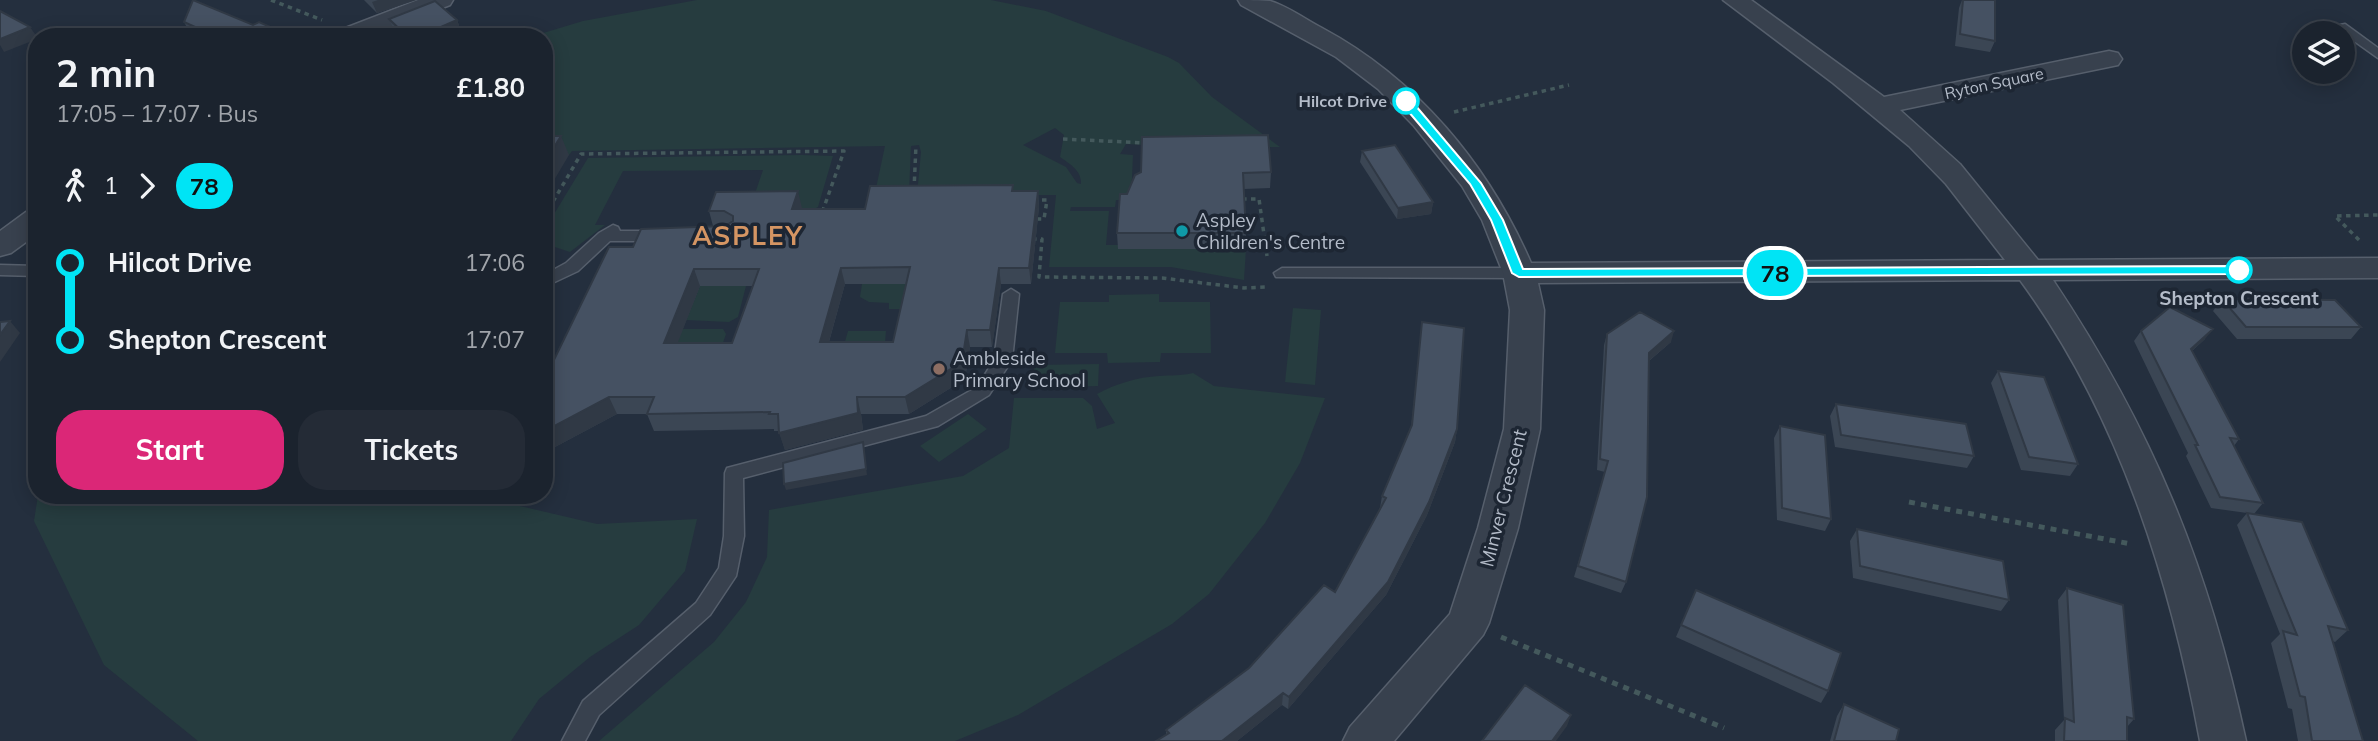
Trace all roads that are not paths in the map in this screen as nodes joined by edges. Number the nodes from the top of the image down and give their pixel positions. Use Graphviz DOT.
graph roads {
  1 [pos="441,0"];
  2 [pos="1250,0"];
  3 [pos="1735,0"];
  4 [pos="367,28"];
  5 [pos="2355,35"];
  6 [pos="2378,54"];
  7 [pos="2109,59"];
  8 [pos="1880,106"];
  9 [pos="28,226"];
  10 [pos="680,236"];
  11 [pos="0,246"];
  12 [pos="2378,268"];
  13 [pos="0,270"];
  14 [pos="28,271"];
  15 [pos="2033,272"];
  16 [pos="1519,273"];
  17 [pos="553,277"];
  18 [pos="1278,277"];
  19 [pos="1011,294"];
  20 [pos="573,741"];
  21 [pos="1366,741"];
  22 [pos="2223,741"];
  1 -- 4 [label="street"];
  2 -- 16 [label="street, Minver Crescent"];
  3 -- 8 [label="street"];
  5 -- 6 [label="lane"];
  7 -- 8 [label="street, Ryton Square"];
  8 -- 15 [label="street"];
  9 -- 11 [label="street"];
  10 -- 17 [label="lane"];
  12 -- 15 [label="street"];
  13 -- 14 [label="lane"];
  15 -- 16 [label="street"];
  15 -- 22 [label="street"];
  16 -- 18 [label="lane"];
  16 -- 21 [label="street, Minver Crescent"];
  19 -- 20 [label="lane"];
}
